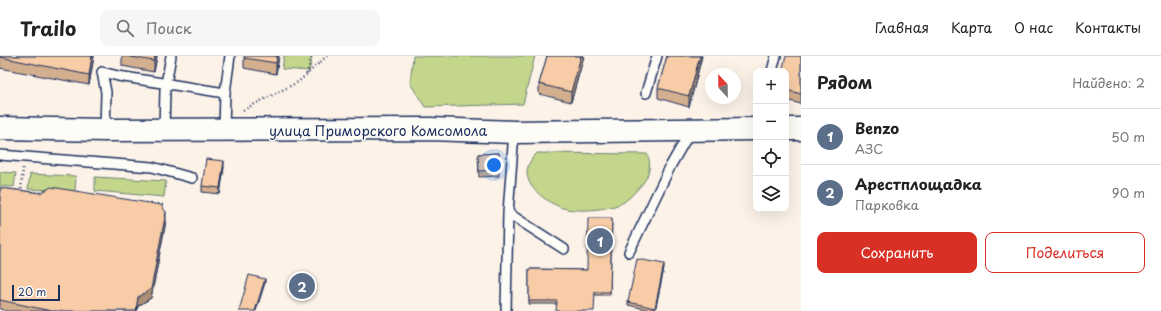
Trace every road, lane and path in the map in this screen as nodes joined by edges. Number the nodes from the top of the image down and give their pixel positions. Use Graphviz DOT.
graph roads {
  1 [pos="170,56"];
  2 [pos="230,56"];
  3 [pos="312,56"];
  4 [pos="327,56"];
  5 [pos="656,56"];
  6 [pos="776,56"];
  7 [pos="773,68"];
  8 [pos="307,75"];
  9 [pos="166,84"];
  10 [pos="225,93"];
  11 [pos="646,94"];
  12 [pos="242,111"];
  13 [pos="0,128"];
  14 [pos="753,129"];
  15 [pos="789,129"];
  16 [pos="801,129"];
  17 [pos="105,130"];
  18 [pos="164,130"];
  19 [pos="224,130"];
  20 [pos="691,130"];
  21 [pos="514,132"];
  22 [pos="0,155"];
  23 [pos="24,157"];
  24 [pos="192,178"];
  25 [pos="45,193"];
  26 [pos="156,204"];
  27 [pos="163,205"];
  28 [pos="508,213"];
  29 [pos="564,250"];
  30 [pos="629,252"];
  31 [pos="506,311"];
  1 -- 9 [label="lane"];
  2 -- 10 [label="lane"];
  3 -- 8 [label="path"];
  4 -- 8 [label="path"];
  5 -- 11 [label="lane"];
  6 -- 7 [label="lane"];
  8 -- 12 [label="path"];
  9 -- 10 [label="lane"];
  9 -- 17 [label="lane"];
  9 -- 18 [label="lane"];
  10 -- 19 [label="lane"];
  13 -- 17 [label="street, улица Приморского Комсомола"];
  14 -- 20 [label="street, улица Приморского Комсомола"];
  15 -- 16 [label="street"];
  17 -- 18 [label="street, улица Приморского Комсомола"];
  18 -- 19 [label="street, улица Приморского Комсомола"];
  19 -- 21 [label="street, улица Приморского Комсомола"];
  20 -- 21 [label="street, улица Приморского Комсомола"];
  20 -- 30 [label="lane"];
  21 -- 28 [label="lane"];
  22 -- 23 [label="lane"];
  23 -- 24 [label="lane"];
  23 -- 25 [label="path"];
  26 -- 27 [label="path"];
  28 -- 29 [label="lane"];
  28 -- 31 [label="lane"];
}
